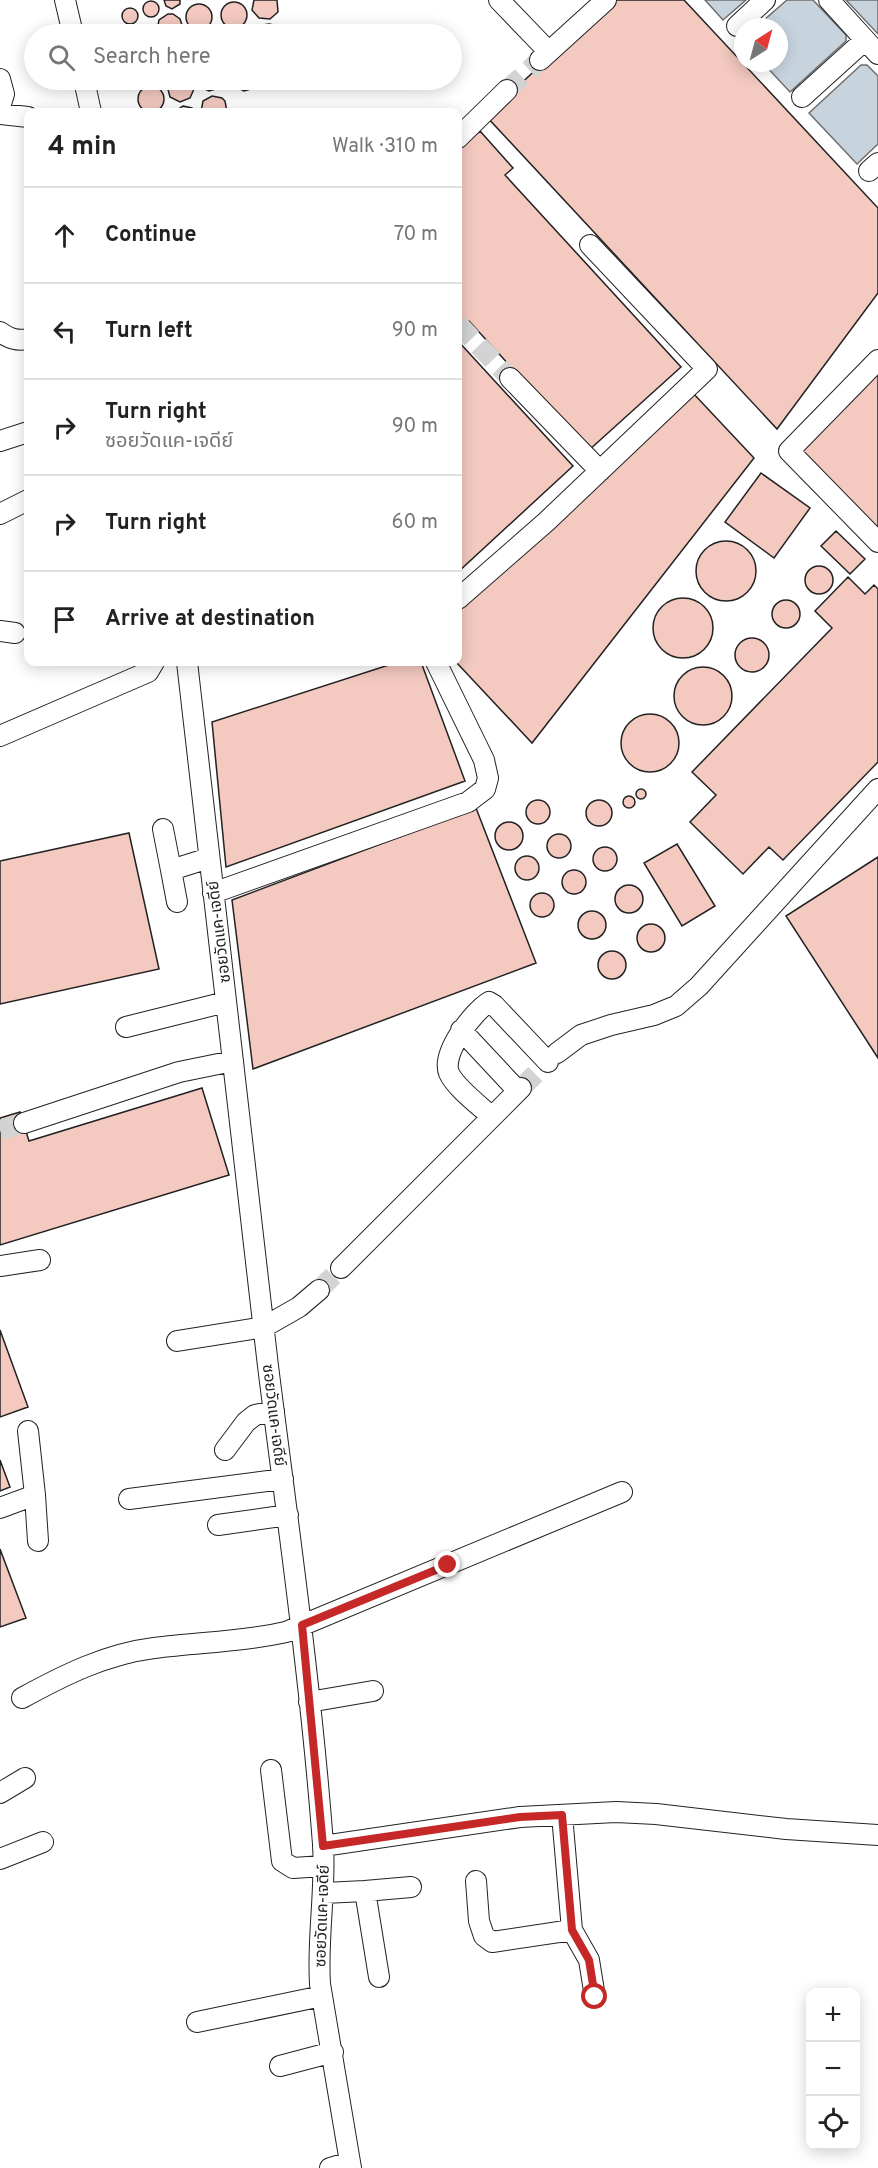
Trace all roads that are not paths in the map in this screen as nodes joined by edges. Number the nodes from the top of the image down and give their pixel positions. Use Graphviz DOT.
graph roads {
  1 [pos="499,0"];
  2 [pos="606,0"];
  3 [pos="765,0"];
  4 [pos="829,0"];
  5 [pos="61,2"];
  6 [pos="745,18"];
  7 [pos="69,24"];
  8 [pos="872,47"];
  9 [pos="0,79"];
  10 [pos="86,90"];
  11 [pos="507,90"];
  12 [pos="802,97"];
  13 [pos="0,107"];
  14 [pos="90,108"];
  15 [pos="0,114"];
  16 [pos="24,117"];
  17 [pos="462,134"];
  18 [pos="590,245"];
  19 [pos="0,332"];
  20 [pos="24,339"];
  21 [pos="878,360"];
  22 [pos="510,378"];
  23 [pos="24,433"];
  24 [pos="0,441"];
  25 [pos="600,471"];
  26 [pos="24,502"];
  27 [pos="0,514"];
  28 [pos="878,542"];
  29 [pos="462,596"];
  30 [pos="152,666"];
  31 [pos="187,666"];
  32 [pos="438,666"];
  33 [pos="0,736"];
  34 [pos="876,798"];
  35 [pos="163,829"];
  36 [pos="209,858"];
  37 [pos="171,870"];
  38 [pos="213,893"];
  39 [pos="177,902"];
  40 [pos="226,1002"];
  41 [pos="126,1027"];
  42 [pos="461,1030"];
  43 [pos="233,1061"];
  44 [pos="492,1117"];
  45 [pos="24,1123"];
  46 [pos="39,1260"];
  47 [pos="0,1266"];
  48 [pos="341,1268"];
  49 [pos="319,1290"];
  50 [pos="264,1327"];
  51 [pos="177,1341"];
  52 [pos="274,1411"];
  53 [pos="28,1431"];
  54 [pos="225,1450"];
  55 [pos="283,1479"];
  56 [pos="622,1492"];
  57 [pos="34,1495"];
  58 [pos="129,1499"];
  59 [pos="0,1508"];
  60 [pos="288,1515"];
  61 [pos="218,1525"];
  62 [pos="38,1541"];
  63 [pos="302,1625"];
  64 [pos="373,1691"];
  65 [pos="22,1698"];
  66 [pos="309,1702"];
  67 [pos="271,1770"];
  68 [pos="25,1778"];
  69 [pos="0,1793"];
  70 [pos="562,1815"];
  71 [pos="878,1835"];
  72 [pos="43,1842"];
  73 [pos="323,1846"];
  74 [pos="0,1859"];
  75 [pos="323,1866"];
  76 [pos="476,1881"];
  77 [pos="411,1887"];
  78 [pos="364,1891"];
  79 [pos="324,1893"];
  80 [pos="572,1930"];
  81 [pos="379,1977"];
  82 [pos="322,1996"];
  83 [pos="595,1997"];
  84 [pos="197,2022"];
  85 [pos="333,2052"];
  86 [pos="280,2066"];
  87 [pos="350,2165"];
  88 [pos="330,2168"];
  1 -- 2 [label="street"];
  3 -- 6 [label="street"];
  4 -- 8 [label="street"];
  5 -- 7 [label="street"];
  8 -- 12 [label="street"];
  9 -- 13 [label="street"];
  10 -- 14 [label="street"];
  11 -- 17 [label="street"];
  15 -- 16 [label="street"];
  18 -- 25 [label="street"];
  19 -- 20 [label="street"];
  21 -- 28 [label="street"];
  22 -- 25 [label="street"];
  23 -- 24 [label="street"];
  25 -- 29 [label="street"];
  26 -- 27 [label="street"];
  30 -- 33 [label="street"];
  31 -- 36 [label="street, ซอยวัดแค-เจดีย์"];
  32 -- 38 [label="street"];
  34 -- 42 [label="street"];
  35 -- 37 [label="street"];
  36 -- 37 [label="street"];
  36 -- 38 [label="street, ซอยวัดแค-เจดีย์"];
  37 -- 39 [label="street"];
  38 -- 40 [label="street, ซอยวัดแค-เจดีย์"];
  40 -- 41 [label="street"];
  40 -- 43 [label="street, ซอยวัดแค-เจดีย์"];
  42 -- 44 [label="street"];
  42 -- 44 [label="street"];
  43 -- 45 [label="street"];
  43 -- 50 [label="street, ซอยวัดแค-เจดีย์"];
  44 -- 48 [label="street"];
  46 -- 47 [label="street"];
  49 -- 50 [label="street"];
  50 -- 51 [label="street"];
  50 -- 52 [label="street, ซอยวัดแค-เจดีย์"];
  52 -- 54 [label="street"];
  52 -- 55 [label="street, ซอยวัดแค-เจดีย์"];
  53 -- 57 [label="street"];
  55 -- 58 [label="street"];
  55 -- 60 [label="street, ซอยวัดแค-เจดีย์"];
  56 -- 63 [label="street"];
  57 -- 59 [label="street"];
  57 -- 62 [label="street"];
  60 -- 61 [label="street"];
  60 -- 63 [label="street, ซอยวัดแค-เจดีย์"];
  63 -- 65 [label="street"];
  63 -- 66 [label="street, ซอยวัดแค-เจดีย์"];
  64 -- 66 [label="street"];
  66 -- 73 [label="street, ซอยวัดแค-เจดีย์"];
  67 -- 75 [label="street"];
  68 -- 69 [label="street"];
  70 -- 71 [label="street"];
  70 -- 73 [label="street"];
  70 -- 80 [label="street"];
  72 -- 74 [label="street"];
  73 -- 75 [label="street, ซอยวัดแค-เจดีย์"];
  75 -- 79 [label="street, ซอยวัดแค-เจดีย์"];
  76 -- 80 [label="street"];
  77 -- 78 [label="street"];
  78 -- 79 [label="street"];
  78 -- 81 [label="street"];
  79 -- 82 [label="street, ซอยวัดแค-เจดีย์"];
  80 -- 83 [label="street"];
  82 -- 84 [label="street"];
  82 -- 85 [label="street, ซอยวัดแค-เจดีย์"];
  85 -- 86 [label="street"];
  85 -- 87 [label="street, ซอยวัดแค-เจดีย์"];
  87 -- 88 [label="street"];
}
